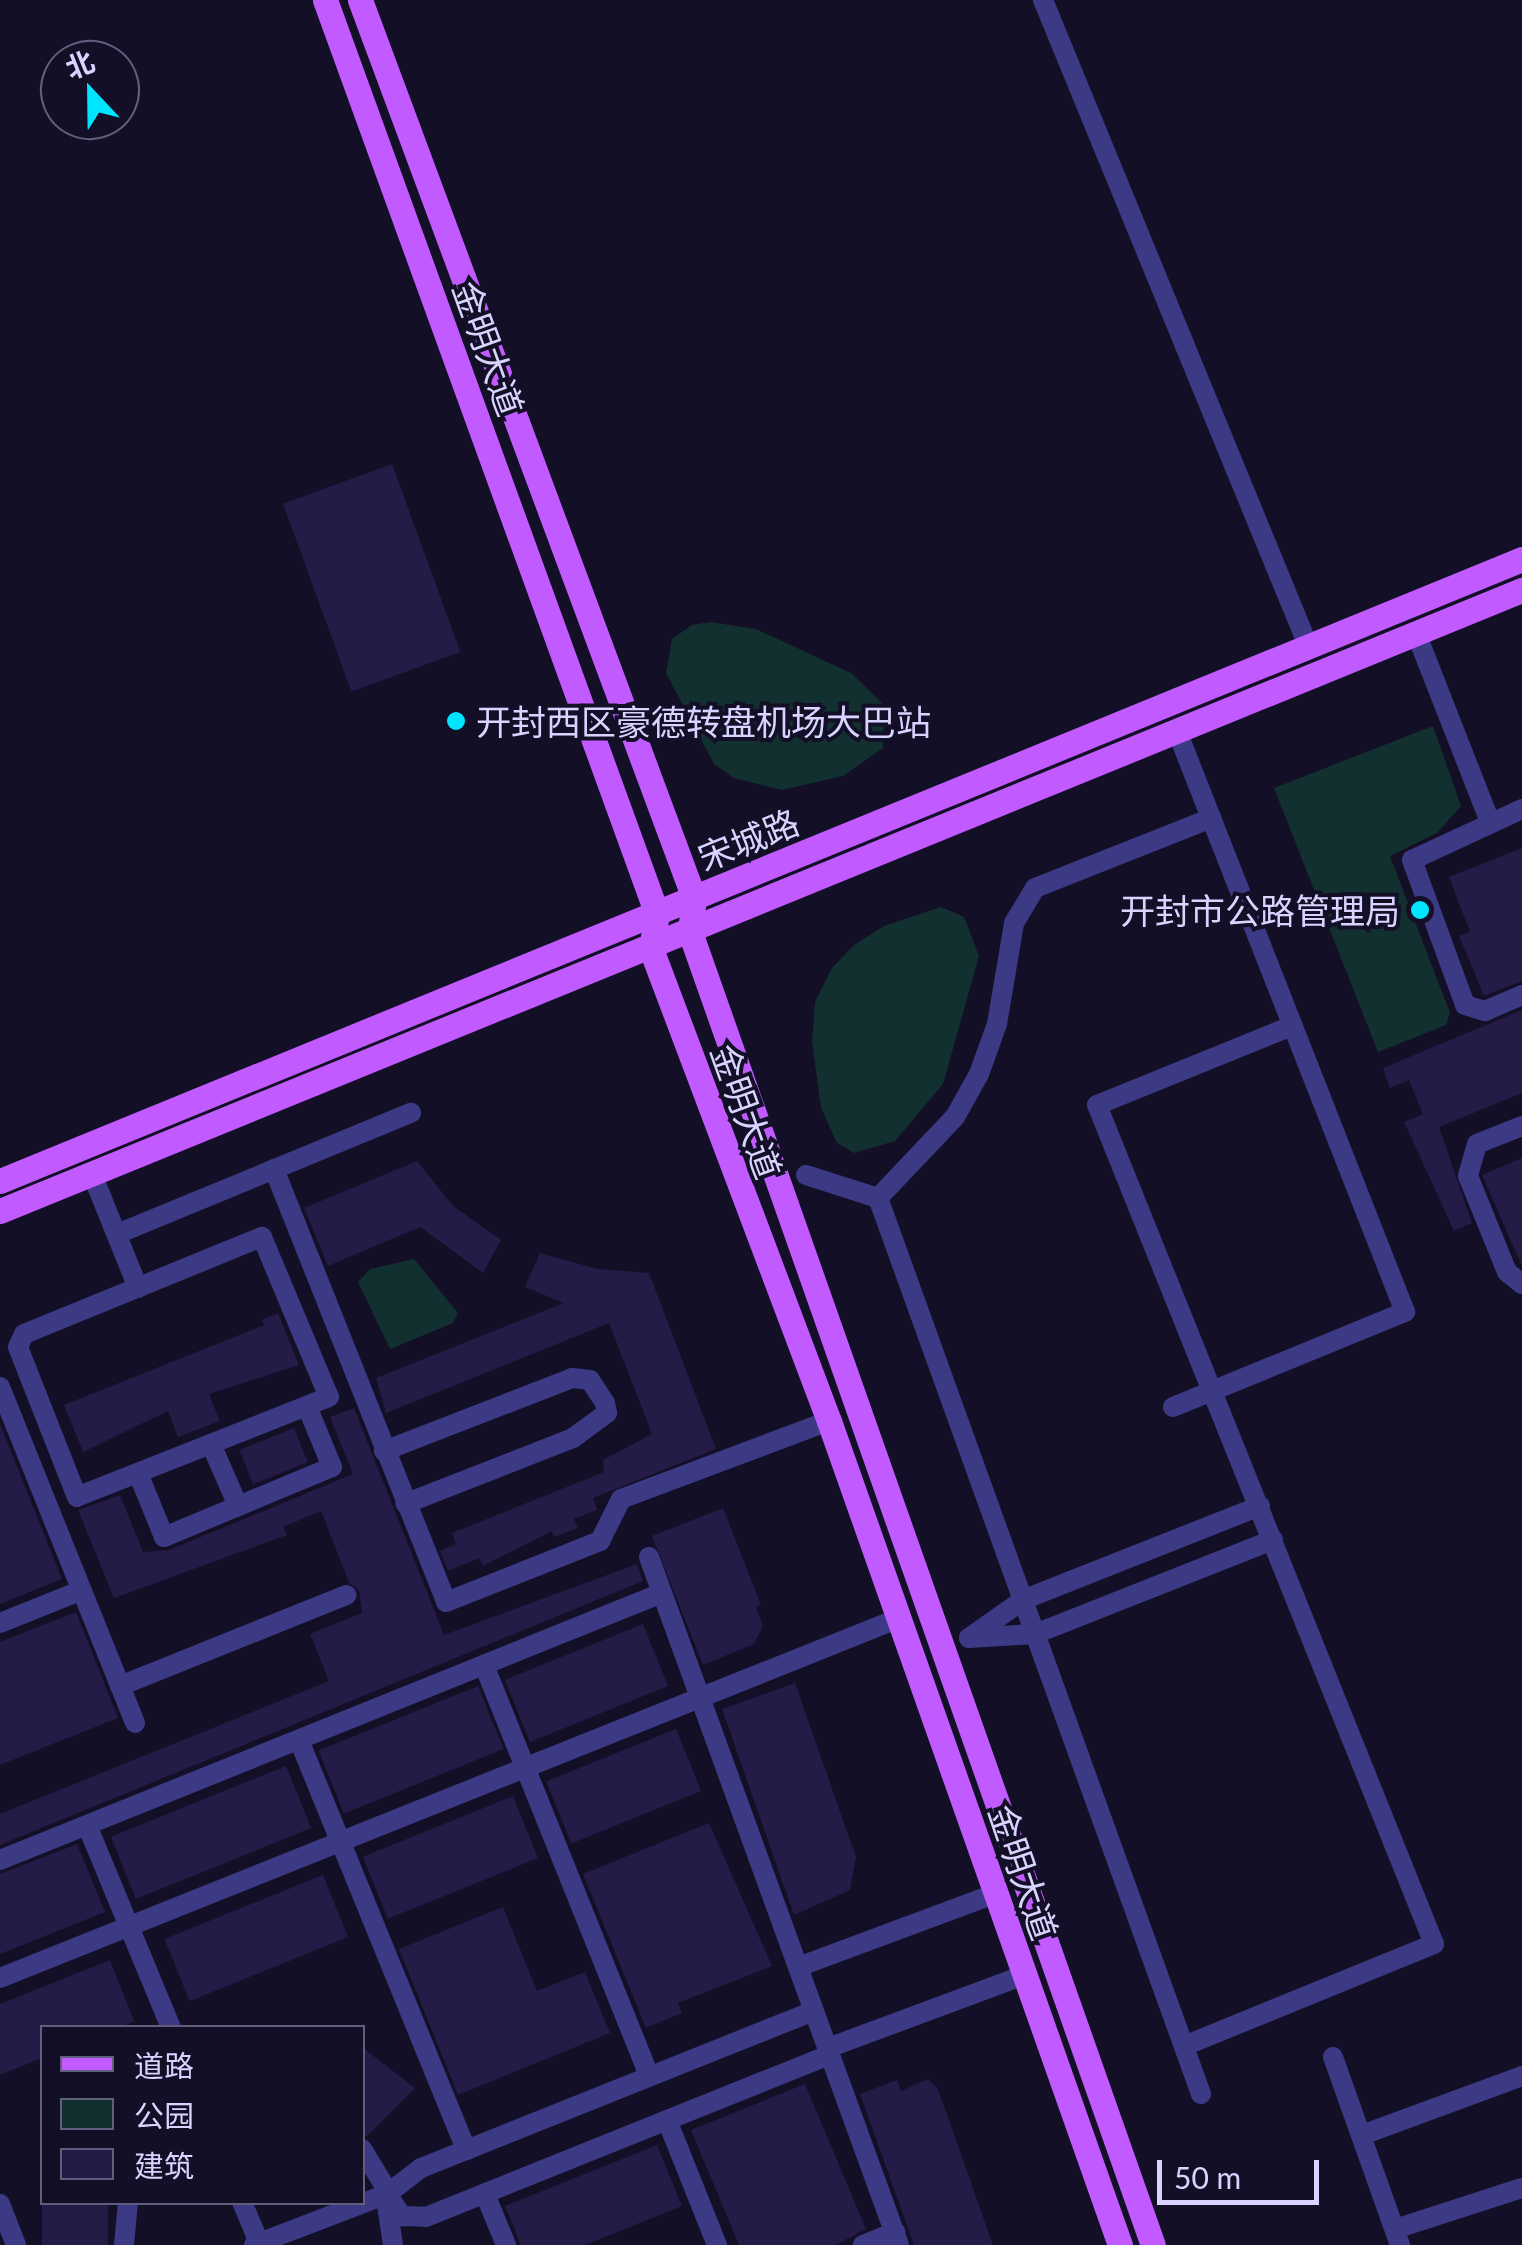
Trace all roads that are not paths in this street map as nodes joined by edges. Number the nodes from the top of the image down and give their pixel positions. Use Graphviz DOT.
graph roads {
  1 [pos="325,0"];
  2 [pos="360,0"];
  3 [pos="1043,0"];
  4 [pos="1522,559"];
  5 [pos="1522,590"];
  6 [pos="1416,634"];
  7 [pos="1309,648"];
  8 [pos="1177,731"];
  9 [pos="1522,809"];
  10 [pos="1212,818"];
  11 [pos="1490,822"];
  12 [pos="694,898"];
  13 [pos="657,914"];
  14 [pos="690,932"];
  15 [pos="651,949"];
  16 [pos="1522,995"];
  17 [pos="1289,1027"];
  18 [pos="411,1113"];
  19 [pos="1522,1126"];
  20 [pos="274,1169"];
  21 [pos="92,1174"];
  22 [pos="806,1175"];
  23 [pos="0,1181"];
  24 [pos="878,1198"];
  25 [pos="0,1212"];
  26 [pos="116,1234"];
  27 [pos="1522,1284"];
  28 [pos="138,1288"];
  29 [pos="0,1387"];
  30 [pos="1214,1390"];
  31 [pos="307,1406"];
  32 [pos="1173,1406"];
  33 [pos="829,1421"];
  34 [pos="212,1444"];
  35 [pos="384,1451"];
  36 [pos="138,1473"];
  37 [pos="405,1504"];
  38 [pos="238,1506"];
  39 [pos="1260,1506"];
  40 [pos="1273,1540"];
  41 [pos="649,1557"];
  42 [pos="82,1590"];
  43 [pos="662,1594"];
  44 [pos="346,1595"];
  45 [pos="1023,1600"];
  46 [pos="899,1618"];
  47 [pos="0,1623"];
  48 [pos="1035,1634"];
  49 [pos="969,1638"];
  50 [pos="940,1647"];
  51 [pos="484,1665"];
  52 [pos="120,1686"];
  53 [pos="699,1695"];
  54 [pos="135,1723"];
  55 [pos="298,1740"];
  56 [pos="525,1766"];
  57 [pos="87,1825"];
  58 [pos="340,1840"];
  59 [pos="0,1860"];
  60 [pos="994,1894"];
  61 [pos="129,1926"];
  62 [pos="798,1967"];
  63 [pos="1024,1975"];
  64 [pos="0,1978"];
  65 [pos="814,2010"];
  66 [pos="169,2025"];
  67 [pos="1184,2046"];
  68 [pos="829,2051"];
  69 [pos="1333,2057"];
  70 [pos="650,2076"];
  71 [pos="1522,2076"];
  72 [pos="1202,2094"];
  73 [pos="667,2120"];
  74 [pos="1362,2135"];
  75 [pos="466,2150"];
  76 [pos="365,2155"];
  77 [pos="1522,2188"];
  78 [pos="387,2194"];
  79 [pos="484,2194"];
  80 [pos="365,2203"];
  81 [pos="0,2204"];
  82 [pos="128,2205"];
  83 [pos="243,2205"];
  84 [pos="359,2205"];
  85 [pos="1398,2237"];
  86 [pos="897,2239"];
  87 [pos="258,2244"];
  88 [pos="16,2245"];
  89 [pos="124,2245"];
  90 [pos="393,2245"];
  91 [pos="506,2245"];
  92 [pos="718,2245"];
  93 [pos="863,2245"];
  94 [pos="1120,2245"];
  95 [pos="1153,2245"];
  1 -- 13 [label="main road, 金明大道"];
  2 -- 12 [label="main road, 金明大道"];
  3 -- 7 [label="lane"];
  4 -- 7 [label="main road, 宋城路"];
  5 -- 6 [label="main road, 宋城路"];
  6 -- 8 [label="main road, 宋城路"];
  6 -- 11 [label="lane"];
  7 -- 12 [label="main road, 宋城路"];
  8 -- 10 [label="lane"];
  8 -- 14 [label="main road, 宋城路"];
  9 -- 11 [label="lane"];
  10 -- 17 [label="lane"];
  10 -- 24 [label="lane"];
  11 -- 16 [label="lane"];
  12 -- 13 [label="main road, 宋城路"];
  12 -- 14 [label="main road, 金明大道"];
  13 -- 15 [label="main road, 金明大道"];
  13 -- 23 [label="main road, 宋城路"];
  14 -- 15 [label="main road, 宋城路"];
  14 -- 50 [label="main road, 金明大道"];
  15 -- 21 [label="main road, 宋城路"];
  15 -- 33 [label="main road, 金明大道"];
  17 -- 30 [label="lane"];
  17 -- 30 [label="lane"];
  18 -- 20 [label="lane"];
  19 -- 27 [label="lane"];
  20 -- 26 [label="lane"];
  20 -- 35 [label="lane"];
  21 -- 25 [label="main road, 宋城路"];
  21 -- 26 [label="lane"];
  22 -- 24 [label="lane"];
  24 -- 45 [label="lane"];
  26 -- 28 [label="lane"];
  28 -- 31 [label="lane"];
  28 -- 36 [label="lane"];
  29 -- 42 [label="lane"];
  30 -- 32 [label="lane"];
  30 -- 39 [label="lane"];
  31 -- 34 [label="lane"];
  31 -- 38 [label="lane"];
  33 -- 37 [label="lane"];
  33 -- 46 [label="main road, 金明大道"];
  34 -- 36 [label="lane"];
  34 -- 38 [label="lane"];
  35 -- 37 [label="lane"];
  35 -- 37 [label="lane"];
  36 -- 38 [label="lane"];
  39 -- 40 [label="lane"];
  39 -- 45 [label="lane"];
  40 -- 48 [label="lane"];
  40 -- 67 [label="lane"];
  41 -- 43 [label="lane"];
  42 -- 47 [label="lane"];
  42 -- 52 [label="lane"];
  43 -- 51 [label="lane"];
  43 -- 53 [label="lane"];
  44 -- 52 [label="lane"];
  45 -- 48 [label="lane"];
  45 -- 49 [label="lane"];
  46 -- 53 [label="lane"];
  46 -- 60 [label="main road, 金明大道"];
  48 -- 49 [label="lane"];
  48 -- 67 [label="lane"];
  49 -- 50 [label="lane"];
  50 -- 95 [label="main road, 金明大道"];
  51 -- 55 [label="lane"];
  51 -- 56 [label="lane"];
  52 -- 54 [label="lane"];
  53 -- 56 [label="lane"];
  53 -- 62 [label="lane"];
  55 -- 57 [label="lane"];
  55 -- 58 [label="lane"];
  56 -- 58 [label="lane"];
  56 -- 70 [label="lane"];
  57 -- 59 [label="lane"];
  57 -- 61 [label="lane"];
  58 -- 61 [label="lane"];
  58 -- 75 [label="lane"];
  60 -- 62 [label="lane"];
  60 -- 63 [label="main road, 金明大道"];
  61 -- 64 [label="lane"];
  61 -- 66 [label="lane"];
  62 -- 65 [label="lane"];
  63 -- 68 [label="lane"];
  63 -- 94 [label="main road, 金明大道"];
  65 -- 68 [label="lane"];
  65 -- 70 [label="lane"];
  67 -- 72 [label="lane"];
  68 -- 73 [label="lane"];
  68 -- 86 [label="lane"];
  69 -- 74 [label="lane"];
  70 -- 75 [label="lane"];
  71 -- 74 [label="lane"];
  73 -- 79 [label="lane"];
  73 -- 92 [label="lane"];
  74 -- 85 [label="lane"];
  75 -- 78 [label="lane"];
  76 -- 78 [label="lane"];
  77 -- 85 [label="lane"];
  78 -- 79 [label="lane"];
  78 -- 80 [label="lane"];
  78 -- 90 [label="lane"];
  79 -- 91 [label="lane"];
  81 -- 88 [label="lane"];
  82 -- 89 [label="lane"];
  83 -- 87 [label="lane"];
  84 -- 87 [label="lane"];
  86 -- 93 [label="lane"];
}
